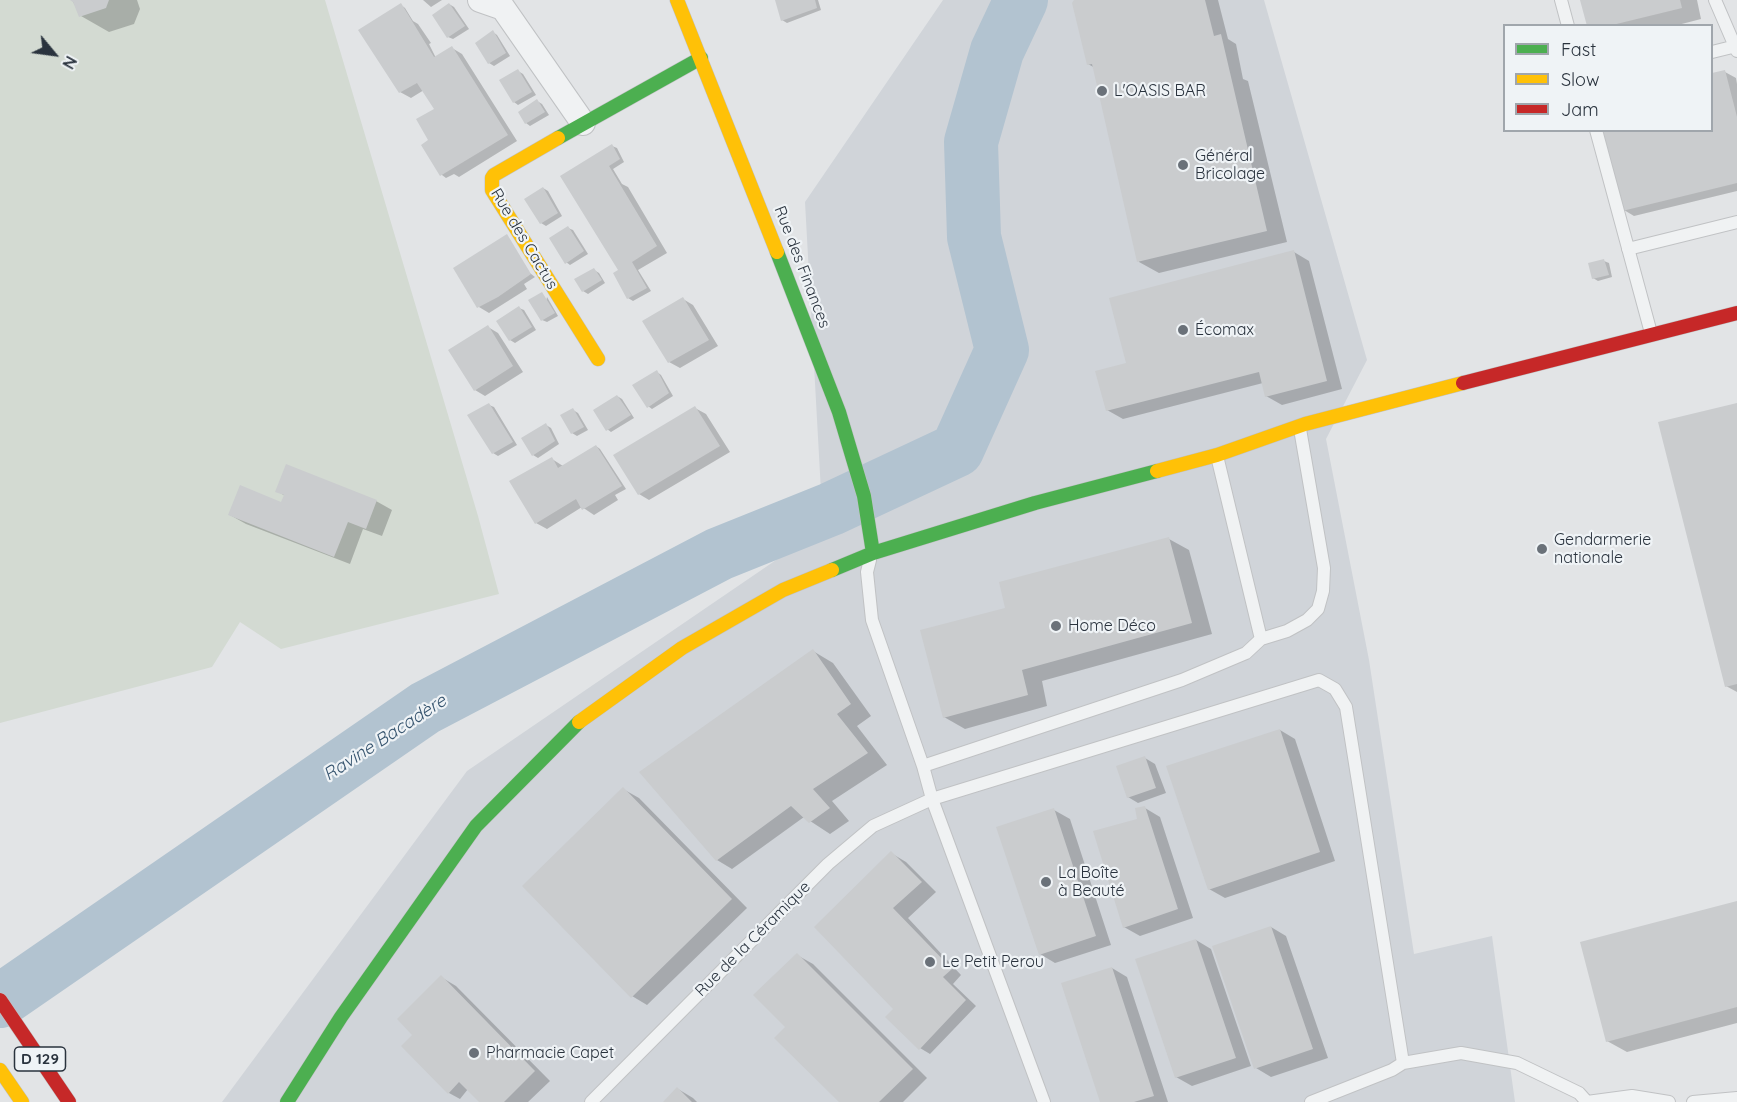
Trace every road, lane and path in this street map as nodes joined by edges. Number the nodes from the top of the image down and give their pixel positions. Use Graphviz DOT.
graph roads {
  1 [pos="480,0"];
  2 [pos="677,0"];
  3 [pos="1561,0"];
  4 [pos="1715,0"];
  5 [pos="1567,24"];
  6 [pos="1736,49"];
  7 [pos="1713,52"];
  8 [pos="701,58"];
  9 [pos="584,123"];
  10 [pos="1597,132"];
  11 [pos="1737,222"];
  12 [pos="1628,249"];
  13 [pos="1737,313"];
  14 [pos="1652,335"];
  15 [pos="598,359"];
  16 [pos="1299,426"];
  17 [pos="1217,455"];
  18 [pos="873,553"];
  19 [pos="1261,639"];
  20 [pos="923,766"];
  21 [pos="932,799"];
  22 [pos="0,1000"];
  23 [pos="1403,1063"];
  24 [pos="0,1070"];
  25 [pos="298,1083"];
  26 [pos="1737,1098"];
  27 [pos="22,1102"];
  28 [pos="69,1102"];
  29 [pos="278,1102"];
  30 [pos="287,1102"];
  31 [pos="591,1102"];
  32 [pos="1044,1102"];
  33 [pos="1311,1102"];
  34 [pos="1587,1102"];
  35 [pos="1669,1102"];
  36 [pos="1694,1102"];
  1 -- 9 [label="street"];
  2 -- 8 [label="main road, Rue des Finances"];
  3 -- 5 [label="lane"];
  4 -- 6 [label="lane"];
  6 -- 7 [label="lane"];
  8 -- 9 [label="main road, Rue des Cactus"];
  8 -- 18 [label="main road, Rue des Finances"];
  9 -- 15 [label="main road, Rue des Cactus"];
  10 -- 12 [label="lane"];
  11 -- 12 [label="lane"];
  12 -- 14 [label="lane"];
  13 -- 14 [label="main road"];
  14 -- 16 [label="main road"];
  16 -- 17 [label="main road"];
  16 -- 19 [label="lane"];
  17 -- 18 [label="main road"];
  17 -- 19 [label="lane"];
  18 -- 20 [label="lane"];
  18 -- 25 [label="main road"];
  19 -- 20 [label="lane"];
  20 -- 21 [label="lane"];
  21 -- 23 [label="lane, Rue de la Céramique"];
  21 -- 31 [label="lane, Rue de la Céramique"];
  21 -- 32 [label="lane"];
  22 -- 28 [label="main road, D 129"];
  23 -- 33 [label="lane"];
  23 -- 34 [label="lane"];
  24 -- 27 [label="main road, D 129"];
  25 -- 29 [label="main road"];
  25 -- 30 [label="main road"];
  26 -- 36 [label="lane"];
  34 -- 35 [label="lane"];
}
